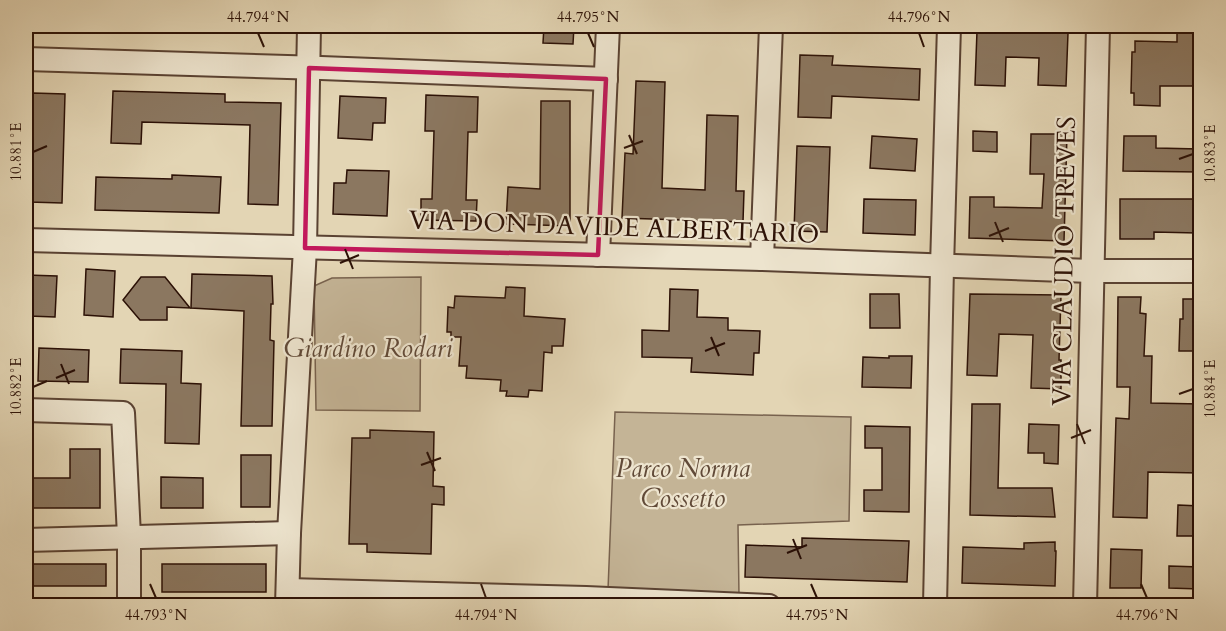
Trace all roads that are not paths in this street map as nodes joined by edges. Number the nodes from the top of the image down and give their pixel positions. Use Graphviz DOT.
graph roads {
  1 [pos="309,26"];
  2 [pos="608,26"];
  3 [pos="771,26"];
  4 [pos="949,26"];
  5 [pos="1098,26"];
  6 [pos="26,59"];
  7 [pos="309,68"];
  8 [pos="606,79"];
  9 [pos="26,240"];
  10 [pos="305,248"];
  11 [pos="598,255"];
  12 [pos="762,259"];
  13 [pos="942,267"];
  14 [pos="1091,271"];
  15 [pos="1200,271"];
  16 [pos="26,410"];
  17 [pos="289,533"];
  18 [pos="129,536"];
  19 [pos="26,540"];
  20 [pos="288,598"];
  21 [pos="439,600"];
  22 [pos="585,602"];
  23 [pos="129,606"];
  24 [pos="769,606"];
  25 [pos="935,606"];
  26 [pos="1085,606"];
  1 -- 7 [label="street"];
  2 -- 8 [label="street"];
  3 -- 12 [label="street"];
  4 -- 13 [label="street"];
  5 -- 14 [label="street, VIA CLAUDIO TREVES"];
  6 -- 7 [label="street"];
  7 -- 8 [label="street"];
  7 -- 10 [label="street"];
  8 -- 11 [label="street"];
  9 -- 10 [label="street, VIA DON DAVIDE ALBERTARIO"];
  10 -- 11 [label="street, VIA DON DAVIDE ALBERTARIO"];
  10 -- 17 [label="street"];
  11 -- 12 [label="street, VIA DON DAVIDE ALBERTARIO"];
  12 -- 13 [label="street, VIA DON DAVIDE ALBERTARIO"];
  13 -- 14 [label="street, VIA DON DAVIDE ALBERTARIO"];
  13 -- 25 [label="street"];
  14 -- 15 [label="street, VIA DON DAVIDE ALBERTARIO"];
  14 -- 26 [label="street, VIA CLAUDIO TREVES"];
  16 -- 18 [label="street"];
  17 -- 18 [label="street"];
  17 -- 20 [label="street"];
  18 -- 19 [label="street"];
  18 -- 23 [label="street"];
  20 -- 21 [label="street"];
  21 -- 22 [label="street"];
  22 -- 24 [label="street"];
}
